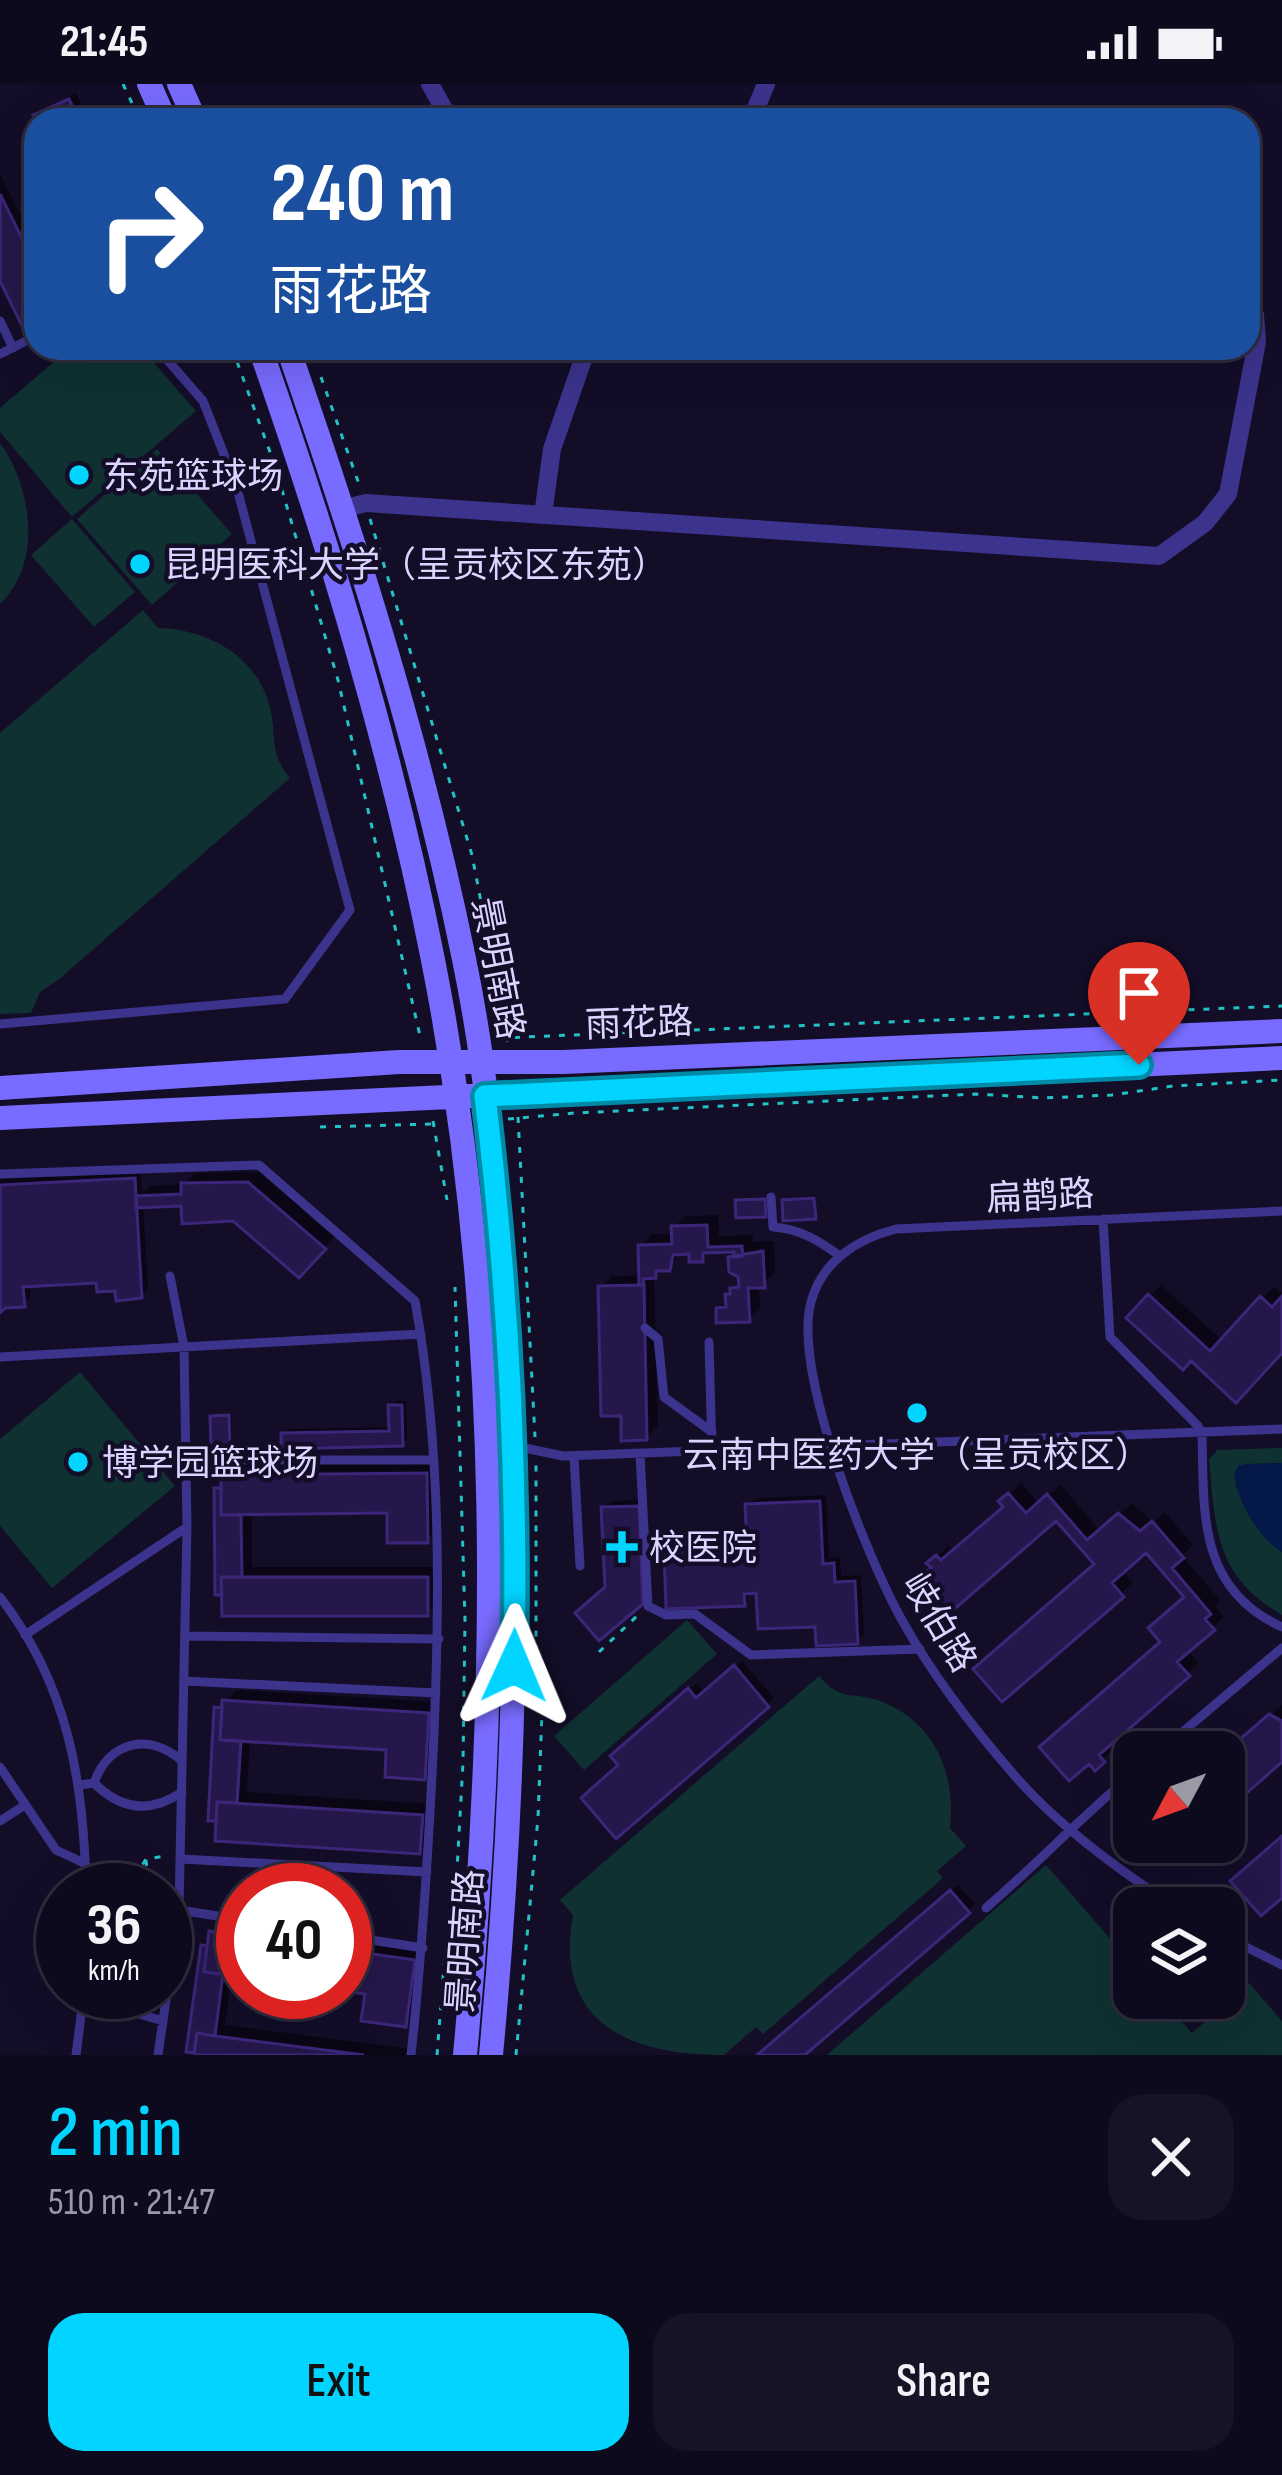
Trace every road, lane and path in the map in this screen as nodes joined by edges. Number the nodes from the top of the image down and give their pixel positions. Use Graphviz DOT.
graph roads {
  1 [pos="0,321"];
  2 [pos="24,342"];
  3 [pos="13,348"];
  4 [pos="0,354"];
  5 [pos="167,360"];
  6 [pos="236,360"];
  7 [pos="264,360"];
  8 [pos="291,360"];
  9 [pos="572,360"];
  10 [pos="582,360"];
  11 [pos="1254,360"];
  12 [pos="578,368"];
  13 [pos="342,509"];
  14 [pos="543,515"];
  15 [pos="1282,1006"];
  16 [pos="0,1024"];
  17 [pos="1282,1030"];
  18 [pos="409,1042"];
  19 [pos="439,1048"];
  20 [pos="479,1051"];
  21 [pos="1282,1058"];
  22 [pos="1282,1081"];
  23 [pos="0,1088"];
  24 [pos="439,1107"];
  25 [pos="487,1109"];
  26 [pos="0,1118"];
  27 [pos="320,1127"];
  28 [pos="0,1174"];
  29 [pos="772,1197"];
  30 [pos="447,1199"];
  31 [pos="1282,1211"];
  32 [pos="1103,1219"];
  33 [pos="840,1256"];
  34 [pos="170,1276"];
  35 [pos="819,1280"];
  36 [pos="455,1282"];
  37 [pos="645,1328"];
  38 [pos="421,1334"];
  39 [pos="709,1342"];
  40 [pos="184,1347"];
  41 [pos="0,1357"];
  42 [pos="1282,1429"];
  43 [pos="712,1432"];
  44 [pos="1202,1433"];
  45 [pos="486,1441"];
  46 [pos="512,1446"];
  47 [pos="831,1449"];
  48 [pos="712,1452"];
  49 [pos="640,1454"];
  50 [pos="569,1456"];
  51 [pos="186,1460"];
  52 [pos="434,1460"];
  53 [pos="188,1527"];
  54 [pos="580,1566"];
  55 [pos="0,1597"];
  56 [pos="647,1606"];
  57 [pos="1282,1627"];
  58 [pos="26,1635"];
  59 [pos="185,1636"];
  60 [pos="439,1639"];
  61 [pos="920,1648"];
  62 [pos="1282,1648"];
  63 [pos="598,1652"];
  64 [pos="184,1681"];
  65 [pos="436,1693"];
  66 [pos="1184,1731"];
  67 [pos="182,1761"];
  68 [pos="0,1767"];
  69 [pos="94,1783"];
  70 [pos="80,1785"];
  71 [pos="1113,1791"];
  72 [pos="182,1792"];
  73 [pos="26,1805"];
  74 [pos="0,1822"];
  75 [pos="1069,1828"];
  76 [pos="181,1858"];
  77 [pos="146,1859"];
  78 [pos="84,1863"];
  79 [pos="86,1863"];
  80 [pos="142,1863"];
  81 [pos="148,1863"];
  82 [pos="181,1863"];
  83 [pos="427,1872"];
  84 [pos="1149,1887"];
  85 [pos="986,1908"];
  86 [pos="372,1940"];
  87 [pos="1245,1946"];
  88 [pos="423,1948"];
  89 [pos="1282,1965"];
  90 [pos="81,2019"];
  91 [pos="152,2019"];
  92 [pos="163,2021"];
  93 [pos="76,2055"];
  94 [pos="158,2055"];
  95 [pos="411,2055"];
  96 [pos="437,2055"];
  97 [pos="465,2055"];
  98 [pos="491,2055"];
  1 -- 3 [label="lane"];
  2 -- 3 [label="lane"];
  3 -- 4 [label="lane"];
  5 -- 16 [label="lane"];
  6 -- 19 [label="path"];
  7 -- 19 [label="street, 景明南路"];
  8 -- 13 [label="street, 景明南路"];
  9 -- 12 [label="street"];
  10 -- 12 [label="street"];
  11 -- 14 [label="street"];
  12 -- 14 [label="street"];
  13 -- 14 [label="street"];
  13 -- 20 [label="street, 景明南路"];
  15 -- 20 [label="path"];
  17 -- 20 [label="street, 雨花路"];
  18 -- 19 [label="path"];
  19 -- 20 [label="street, 雨花路"];
  19 -- 23 [label="street, 雨花路"];
  19 -- 24 [label="street, 景明南路"];
  20 -- 25 [label="street, 景明南路"];
  21 -- 25 [label="street, 雨花路"];
  22 -- 25 [label="path"];
  24 -- 25 [label="street, 雨花路"];
  24 -- 26 [label="street, 雨花路"];
  24 -- 27 [label="path"];
  24 -- 30 [label="path"];
  24 -- 45 [label="street, 景明南路"];
  25 -- 46 [label="street, 景明南路"];
  28 -- 38 [label="lane"];
  29 -- 33 [label="lane"];
  31 -- 32 [label="lane, 扁鹊路"];
  32 -- 33 [label="lane, 扁鹊路"];
  32 -- 44 [label="lane"];
  33 -- 35 [label="lane, 扁鹊路"];
  34 -- 40 [label="lane"];
  35 -- 47 [label="lane, 岐伯路"];
  36 -- 96 [label="path"];
  37 -- 43 [label="lane"];
  38 -- 40 [label="lane"];
  38 -- 52 [label="lane"];
  39 -- 43 [label="lane"];
  40 -- 41 [label="lane"];
  40 -- 51 [label="lane"];
  42 -- 44 [label="lane"];
  43 -- 48 [label="lane"];
  44 -- 47 [label="lane"];
  44 -- 57 [label="lane"];
  45 -- 46 [label="lane"];
  45 -- 97 [label="street, 景明南路"];
  46 -- 50 [label="lane"];
  46 -- 98 [label="street, 景明南路"];
  47 -- 48 [label="lane"];
  47 -- 61 [label="lane, 岐伯路"];
  48 -- 49 [label="lane"];
  49 -- 50 [label="lane"];
  49 -- 56 [label="lane"];
  50 -- 54 [label="lane"];
  51 -- 52 [label="lane"];
  51 -- 53 [label="lane"];
  52 -- 60 [label="lane"];
  53 -- 58 [label="lane"];
  53 -- 59 [label="lane"];
  55 -- 58 [label="lane"];
  56 -- 61 [label="lane"];
  56 -- 63 [label="path"];
  58 -- 70 [label="lane"];
  59 -- 60 [label="lane"];
  59 -- 64 [label="lane"];
  60 -- 65 [label="lane"];
  61 -- 75 [label="lane, 岐伯路"];
  62 -- 66 [label="lane"];
  64 -- 65 [label="lane"];
  64 -- 67 [label="lane"];
  65 -- 83 [label="lane"];
  67 -- 69 [label="lane"];
  67 -- 72 [label="lane"];
  68 -- 73 [label="lane"];
  69 -- 70 [label="lane"];
  69 -- 72 [label="lane"];
  70 -- 79 [label="lane"];
  71 -- 75 [label="lane"];
  72 -- 76 [label="lane"];
  73 -- 74 [label="lane"];
  73 -- 78 [label="lane"];
  75 -- 84 [label="lane, 岐伯路"];
  75 -- 85 [label="lane"];
  76 -- 77 [label="path"];
  76 -- 82 [label="lane"];
  76 -- 83 [label="lane"];
  77 -- 80 [label="path"];
  77 -- 81 [label="path"];
  83 -- 88 [label="lane"];
  86 -- 88 [label="lane"];
  87 -- 89 [label="lane"];
  88 -- 95 [label="lane"];
  90 -- 93 [label="lane"];
  91 -- 92 [label="lane"];
  92 -- 94 [label="lane"];
}
